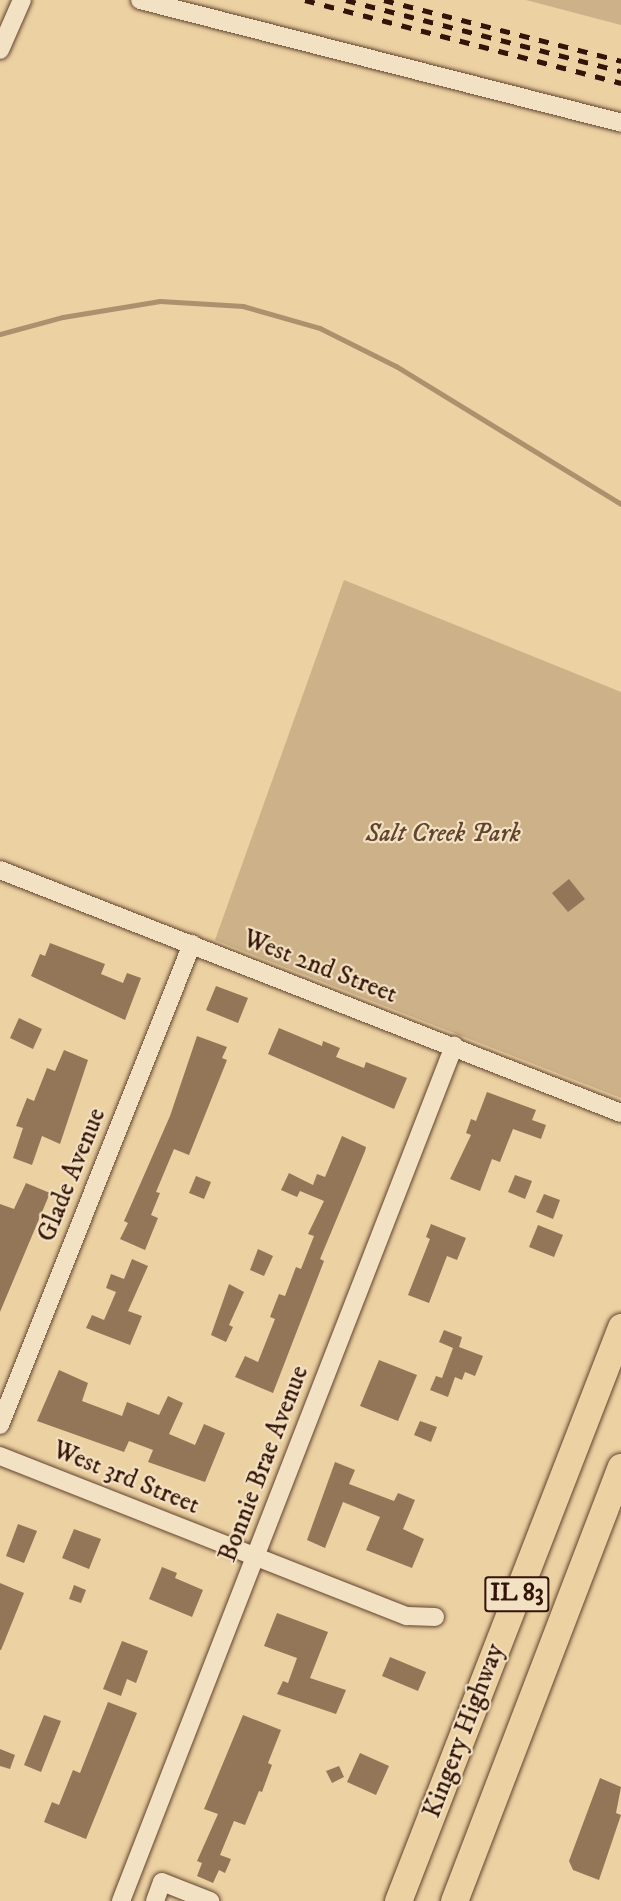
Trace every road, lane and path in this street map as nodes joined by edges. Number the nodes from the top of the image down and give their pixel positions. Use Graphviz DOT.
graph roads {
  1 [pos="22,0"];
  2 [pos="140,0"];
  3 [pos="0,50"];
  4 [pos="621,123"];
  5 [pos="0,870"];
  6 [pos="192,944"];
  7 [pos="454,1046"];
  8 [pos="621,1113"];
  9 [pos="621,1327"];
  10 [pos="0,1425"];
  11 [pos="0,1456"];
  12 [pos="621,1467"];
  13 [pos="255,1556"];
  14 [pos="435,1617"];
  15 [pos="121,1901"];
  16 [pos="155,1901"];
  17 [pos="210,1901"];
  18 [pos="398,1901"];
  19 [pos="454,1901"];
  1 -- 3 [label="street"];
  2 -- 4 [label="street"];
  5 -- 6 [label="street, West 2nd Street"];
  6 -- 7 [label="street, West 2nd Street"];
  6 -- 10 [label="street, Glade Avenue"];
  7 -- 8 [label="street, West 2nd Street"];
  7 -- 13 [label="street, Bonnie Brae Avenue"];
  9 -- 18 [label="highway, Kingery Highway / IL 83"];
  11 -- 13 [label="street, West 3rd Street"];
  12 -- 19 [label="highway, Kingery Highway / IL 83"];
  13 -- 14 [label="street, West 3rd Street"];
  13 -- 15 [label="street, Bonnie Brae Avenue"];
  16 -- 17 [label="street"];
}
